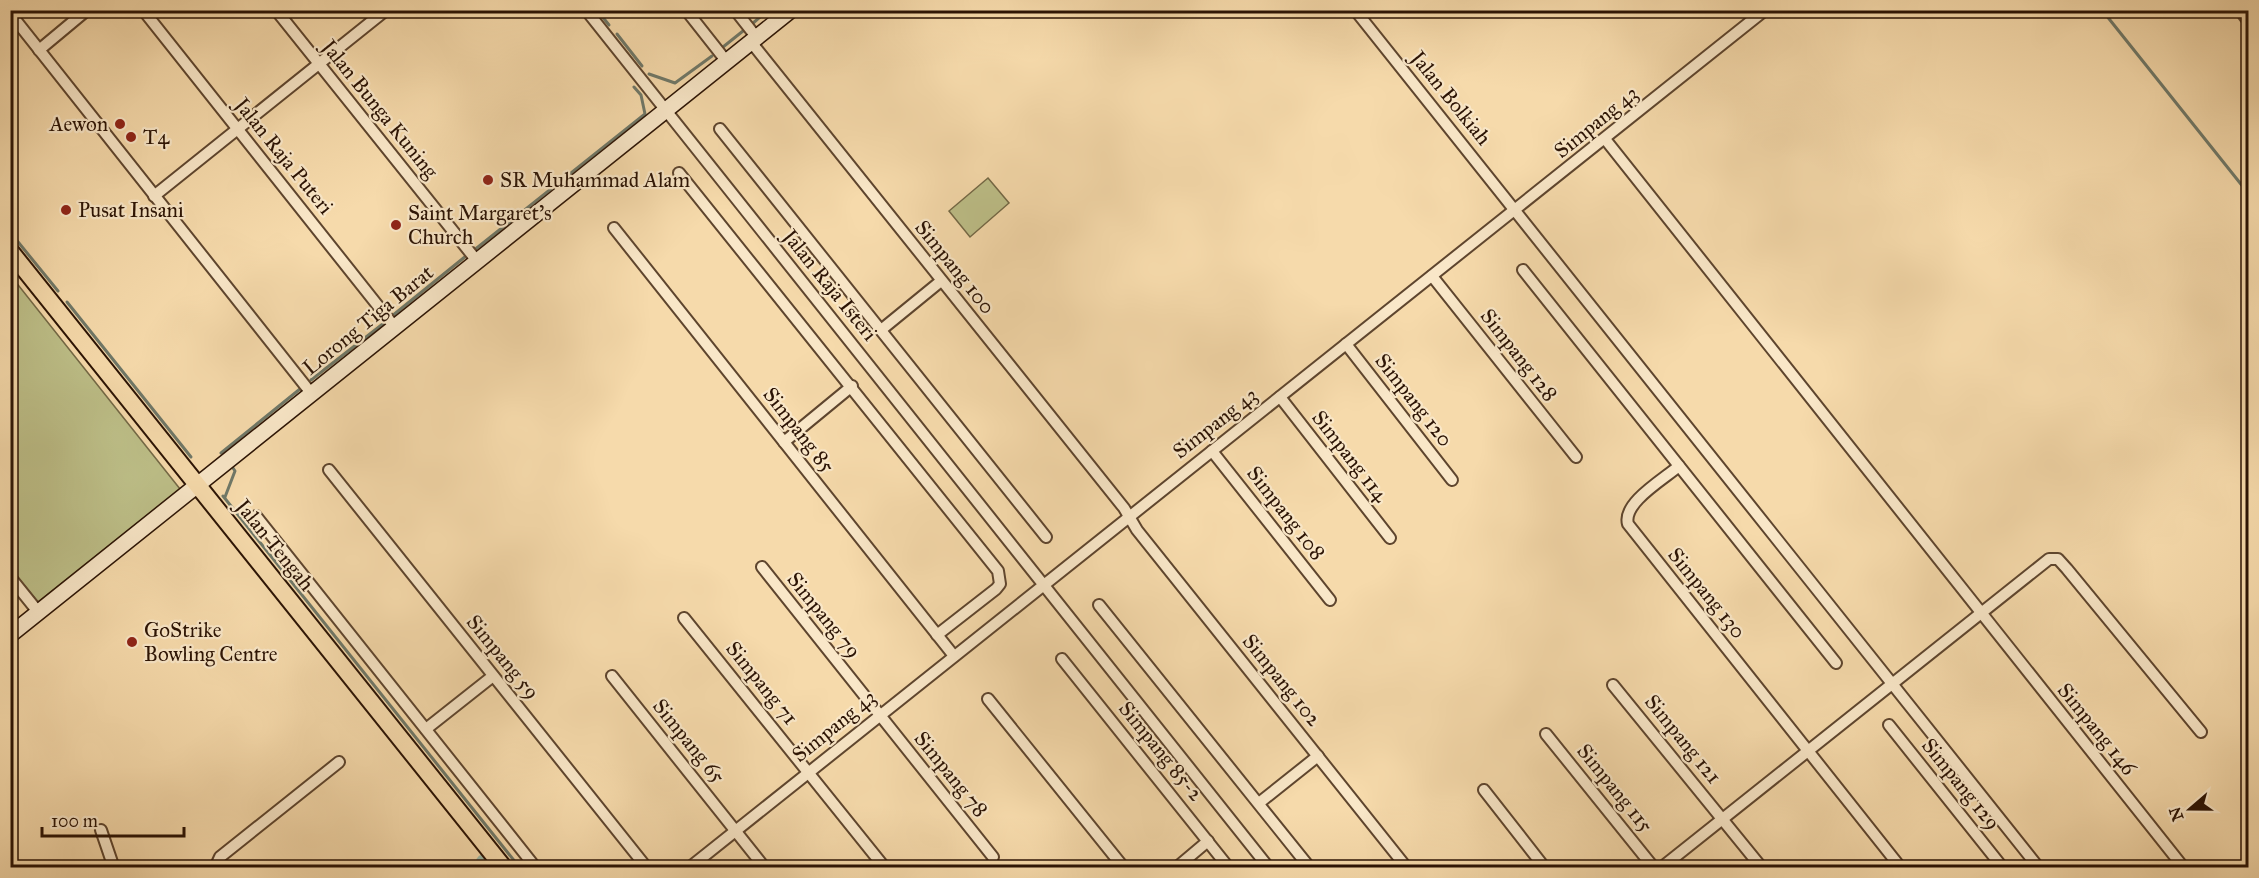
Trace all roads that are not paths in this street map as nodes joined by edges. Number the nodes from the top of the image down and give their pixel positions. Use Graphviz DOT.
graph roads {
  1 [pos="87,10"];
  2 [pos="143,10"];
  3 [pos="276,10"];
  4 [pos="386,10"];
  5 [pos="586,10"];
  6 [pos="686,10"];
  7 [pos="735,10"];
  8 [pos="790,10"];
  9 [pos="1355,10"];
  10 [pos="1765,10"];
  11 [pos="2240,10"];
  12 [pos="10,13"];
  13 [pos="2248,21"];
  14 [pos="754,40"];
  15 [pos="39,50"];
  16 [pos="727,62"];
  17 [pos="319,64"];
  18 [pos="667,111"];
  19 [pos="238,129"];
  20 [pos="720,129"];
  21 [pos="1605,139"];
  22 [pos="679,172"];
  23 [pos="154,196"];
  24 [pos="1515,210"];
  25 [pos="614,228"];
  26 [pos="10,251"];
  27 [pos="477,261"];
  28 [pos="1523,270"];
  29 [pos="1432,276"];
  30 [pos="941,280"];
  31 [pos="394,326"];
  32 [pos="881,330"];
  33 [pos="1346,344"];
  34 [pos="852,386"];
  35 [pos="311,393"];
  36 [pos="1280,397"];
  37 [pos="784,442"];
  38 [pos="1212,451"];
  39 [pos="1576,457"];
  40 [pos="1679,466"];
  41 [pos="329,470"];
  42 [pos="1452,480"];
  43 [pos="199,486"];
  44 [pos="256,516"];
  45 [pos="1129,516"];
  46 [pos="1046,537"];
  47 [pos="1390,538"];
  48 [pos="762,567"];
  49 [pos="10,578"];
  50 [pos="1044,583"];
  51 [pos="1330,600"];
  52 [pos="1100,605"];
  53 [pos="39,613"];
  54 [pos="1980,614"];
  55 [pos="684,618"];
  56 [pos="10,635"];
  57 [pos="937,635"];
  58 [pos="954,656"];
  59 [pos="1062,659"];
  60 [pos="1836,663"];
  61 [pos="493,675"];
  62 [pos="612,676"];
  63 [pos="1892,683"];
  64 [pos="1613,685"];
  65 [pos="988,699"];
  66 [pos="879,715"];
  67 [pos="1889,725"];
  68 [pos="426,729"];
  69 [pos="2201,732"];
  70 [pos="1546,734"];
  71 [pos="1808,751"];
  72 [pos="1318,756"];
  73 [pos="339,762"];
  74 [pos="808,772"];
  75 [pos="1484,790"];
  76 [pos="1259,803"];
  77 [pos="1723,819"];
  78 [pos="101,830"];
  79 [pos="735,830"];
  80 [pos="1208,841"];
  81 [pos="993,857"];
  82 [pos="114,867"];
  83 [pos="215,867"];
  84 [pos="504,867"];
  85 [pos="536,867"];
  86 [pos="647,867"];
  87 [pos="689,867"];
  88 [pos="765,867"];
  89 [pos="885,867"];
  90 [pos="1124,867"];
  91 [pos="1176,867"];
  92 [pos="1229,867"];
  93 [pos="1269,867"];
  94 [pos="1310,867"];
  95 [pos="1407,867"];
  96 [pos="1545,867"];
  97 [pos="1654,867"];
  98 [pos="1661,867"];
  99 [pos="1762,867"];
  100 [pos="1901,867"];
  101 [pos="2003,867"];
  102 [pos="2039,867"];
  103 [pos="2184,867"];
  1 -- 15 [label="street"];
  2 -- 19 [label="street, Jalan Raja Puteri"];
  3 -- 17 [label="street, Jalan Bunga Kuning"];
  4 -- 17 [label="street"];
  5 -- 18 [label="street, Jalan Raja Isteri"];
  6 -- 16 [label="street"];
  7 -- 14 [label="street, Simpang 100"];
  8 -- 14 [label="main road, Lorong Tiga Barat"];
  9 -- 24 [label="street, Jalan Bolkiah"];
  10 -- 21 [label="street, Simpang 43"];
  11 -- 13 [label="street"];
  12 -- 15 [label="street"];
  14 -- 16 [label="main road, Lorong Tiga Barat"];
  14 -- 30 [label="street, Simpang 100"];
  15 -- 23 [label="street"];
  16 -- 18 [label="main road, Lorong Tiga Barat"];
  17 -- 19 [label="street"];
  17 -- 27 [label="street, Jalan Bunga Kuning"];
  18 -- 27 [label="main road, Lorong Tiga Barat"];
  18 -- 50 [label="street, Jalan Raja Isteri"];
  19 -- 23 [label="street"];
  19 -- 31 [label="street, Jalan Raja Puteri"];
  20 -- 32 [label="street"];
  21 -- 24 [label="street, Simpang 43"];
  21 -- 54 [label="street, Simpang 146"];
  22 -- 34 [label="street"];
  23 -- 35 [label="street"];
  24 -- 29 [label="street, Simpang 43"];
  24 -- 63 [label="street, Jalan Bolkiah"];
  25 -- 37 [label="street, Simpang 85"];
  26 -- 43 [label="main road, Jalan Tengah"];
  27 -- 31 [label="main road, Lorong Tiga Barat"];
  28 -- 40 [label="street"];
  29 -- 33 [label="street, Simpang 43"];
  29 -- 39 [label="street, Simpang 128"];
  30 -- 32 [label="street"];
  30 -- 45 [label="street, Simpang 100"];
  31 -- 35 [label="main road, Lorong Tiga Barat"];
  32 -- 46 [label="street"];
  33 -- 36 [label="street, Simpang 43"];
  33 -- 42 [label="street, Simpang 120"];
  34 -- 37 [label="street"];
  34 -- 57 [label="street"];
  35 -- 43 [label="main road, Lorong Tiga Barat"];
  36 -- 38 [label="street, Simpang 43"];
  36 -- 47 [label="street, Simpang 114"];
  37 -- 57 [label="street, Simpang 85"];
  38 -- 45 [label="street, Simpang 43"];
  38 -- 51 [label="street, Simpang 108"];
  40 -- 60 [label="street"];
  40 -- 71 [label="street, Simpang 130"];
  41 -- 61 [label="street, Simpang 59"];
  43 -- 53 [label="main road, Lorong Tiga Barat"];
  43 -- 84 [label="main road, Jalan Tengah"];
  44 -- 68 [label="street"];
  45 -- 50 [label="street, Simpang 43"];
  45 -- 72 [label="street, Simpang 102"];
  48 -- 66 [label="street, Simpang 79"];
  49 -- 53 [label="street"];
  50 -- 58 [label="street, Simpang 43"];
  50 -- 93 [label="street, Jalan Raja Isteri"];
  52 -- 76 [label="street"];
  53 -- 56 [label="main road, Lorong Tiga Barat"];
  54 -- 63 [label="street"];
  54 -- 69 [label="street"];
  54 -- 103 [label="street, Simpang 146"];
  55 -- 74 [label="street, Simpang 71"];
  57 -- 58 [label="street, Simpang 85"];
  58 -- 66 [label="street, Simpang 43"];
  59 -- 80 [label="street, Simpang 85-2"];
  61 -- 68 [label="street"];
  61 -- 86 [label="street, Simpang 59"];
  62 -- 79 [label="street, Simpang 65"];
  63 -- 71 [label="street"];
  63 -- 102 [label="street, Jalan Bolkiah"];
  64 -- 77 [label="street, Simpang 121"];
  65 -- 90 [label="street"];
  66 -- 74 [label="street, Simpang 43"];
  66 -- 81 [label="street, Simpang 78"];
  67 -- 101 [label="street, Simpang 129"];
  68 -- 85 [label="street"];
  70 -- 97 [label="street, Simpang 115"];
  71 -- 77 [label="street"];
  71 -- 100 [label="street"];
  72 -- 76 [label="street"];
  72 -- 95 [label="street, Simpang 102"];
  73 -- 83 [label="street"];
  74 -- 79 [label="street, Simpang 43"];
  74 -- 89 [label="street, Simpang 71"];
  75 -- 96 [label="street"];
  76 -- 94 [label="street"];
  77 -- 98 [label="street"];
  77 -- 99 [label="street"];
  78 -- 82 [label="street"];
  79 -- 87 [label="street, Simpang 43"];
  79 -- 88 [label="street, Simpang 65"];
  80 -- 91 [label="street"];
  80 -- 92 [label="street, Simpang 85-2"];
}
